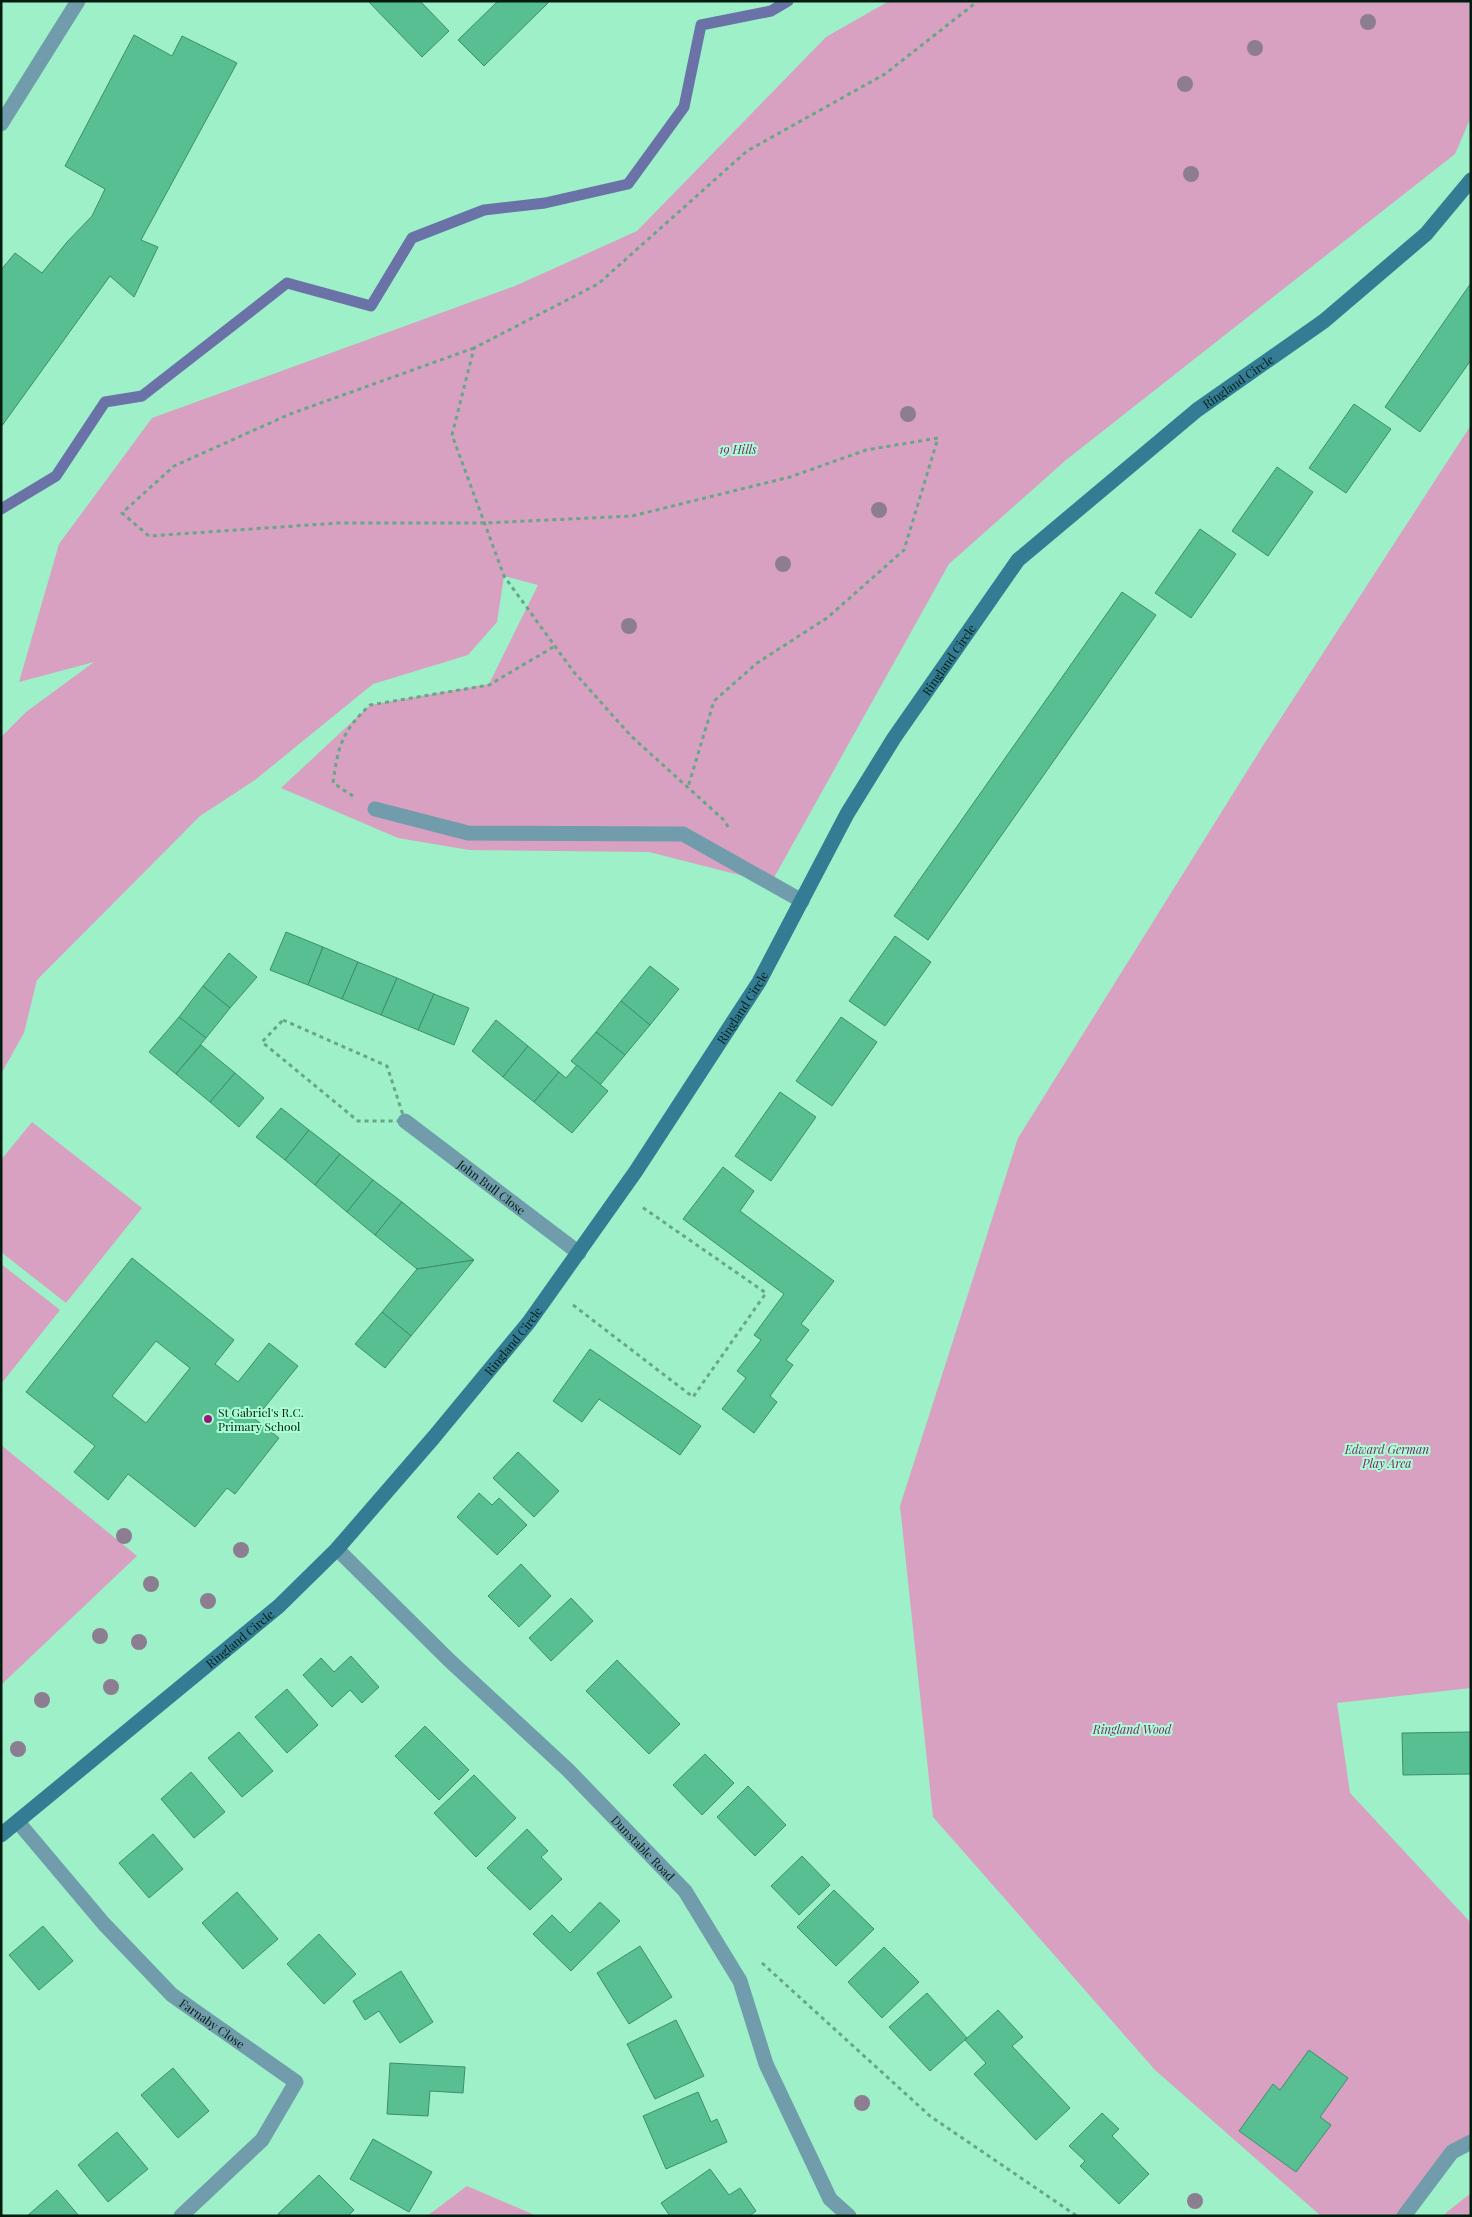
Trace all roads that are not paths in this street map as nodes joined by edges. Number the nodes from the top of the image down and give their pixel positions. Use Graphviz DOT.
graph roads {
  1 [pos="78,1"];
  2 [pos="1,124"];
  3 [pos="1471,180"];
  4 [pos="375,809"];
  5 [pos="802,901"];
  6 [pos="405,1121"];
  7 [pos="579,1252"];
  8 [pos="337,1549"];
  9 [pos="18,1822"];
  10 [pos="1,1835"];
  11 [pos="1471,2142"];
  12 [pos="181,2216"];
  13 [pos="848,2216"];
  14 [pos="1404,2216"];
  1 -- 2 [label="street"];
  3 -- 5 [label="street, Ringland Circle"];
  4 -- 5 [label="street"];
  5 -- 7 [label="street, Ringland Circle"];
  6 -- 7 [label="street, John Bull Close"];
  7 -- 8 [label="street, Ringland Circle"];
  8 -- 9 [label="street, Ringland Circle"];
  8 -- 13 [label="street, Dunstable Road"];
  9 -- 10 [label="street, Ringland Circle"];
  9 -- 12 [label="street, Farnaby Close"];
  11 -- 14 [label="street"];
}
